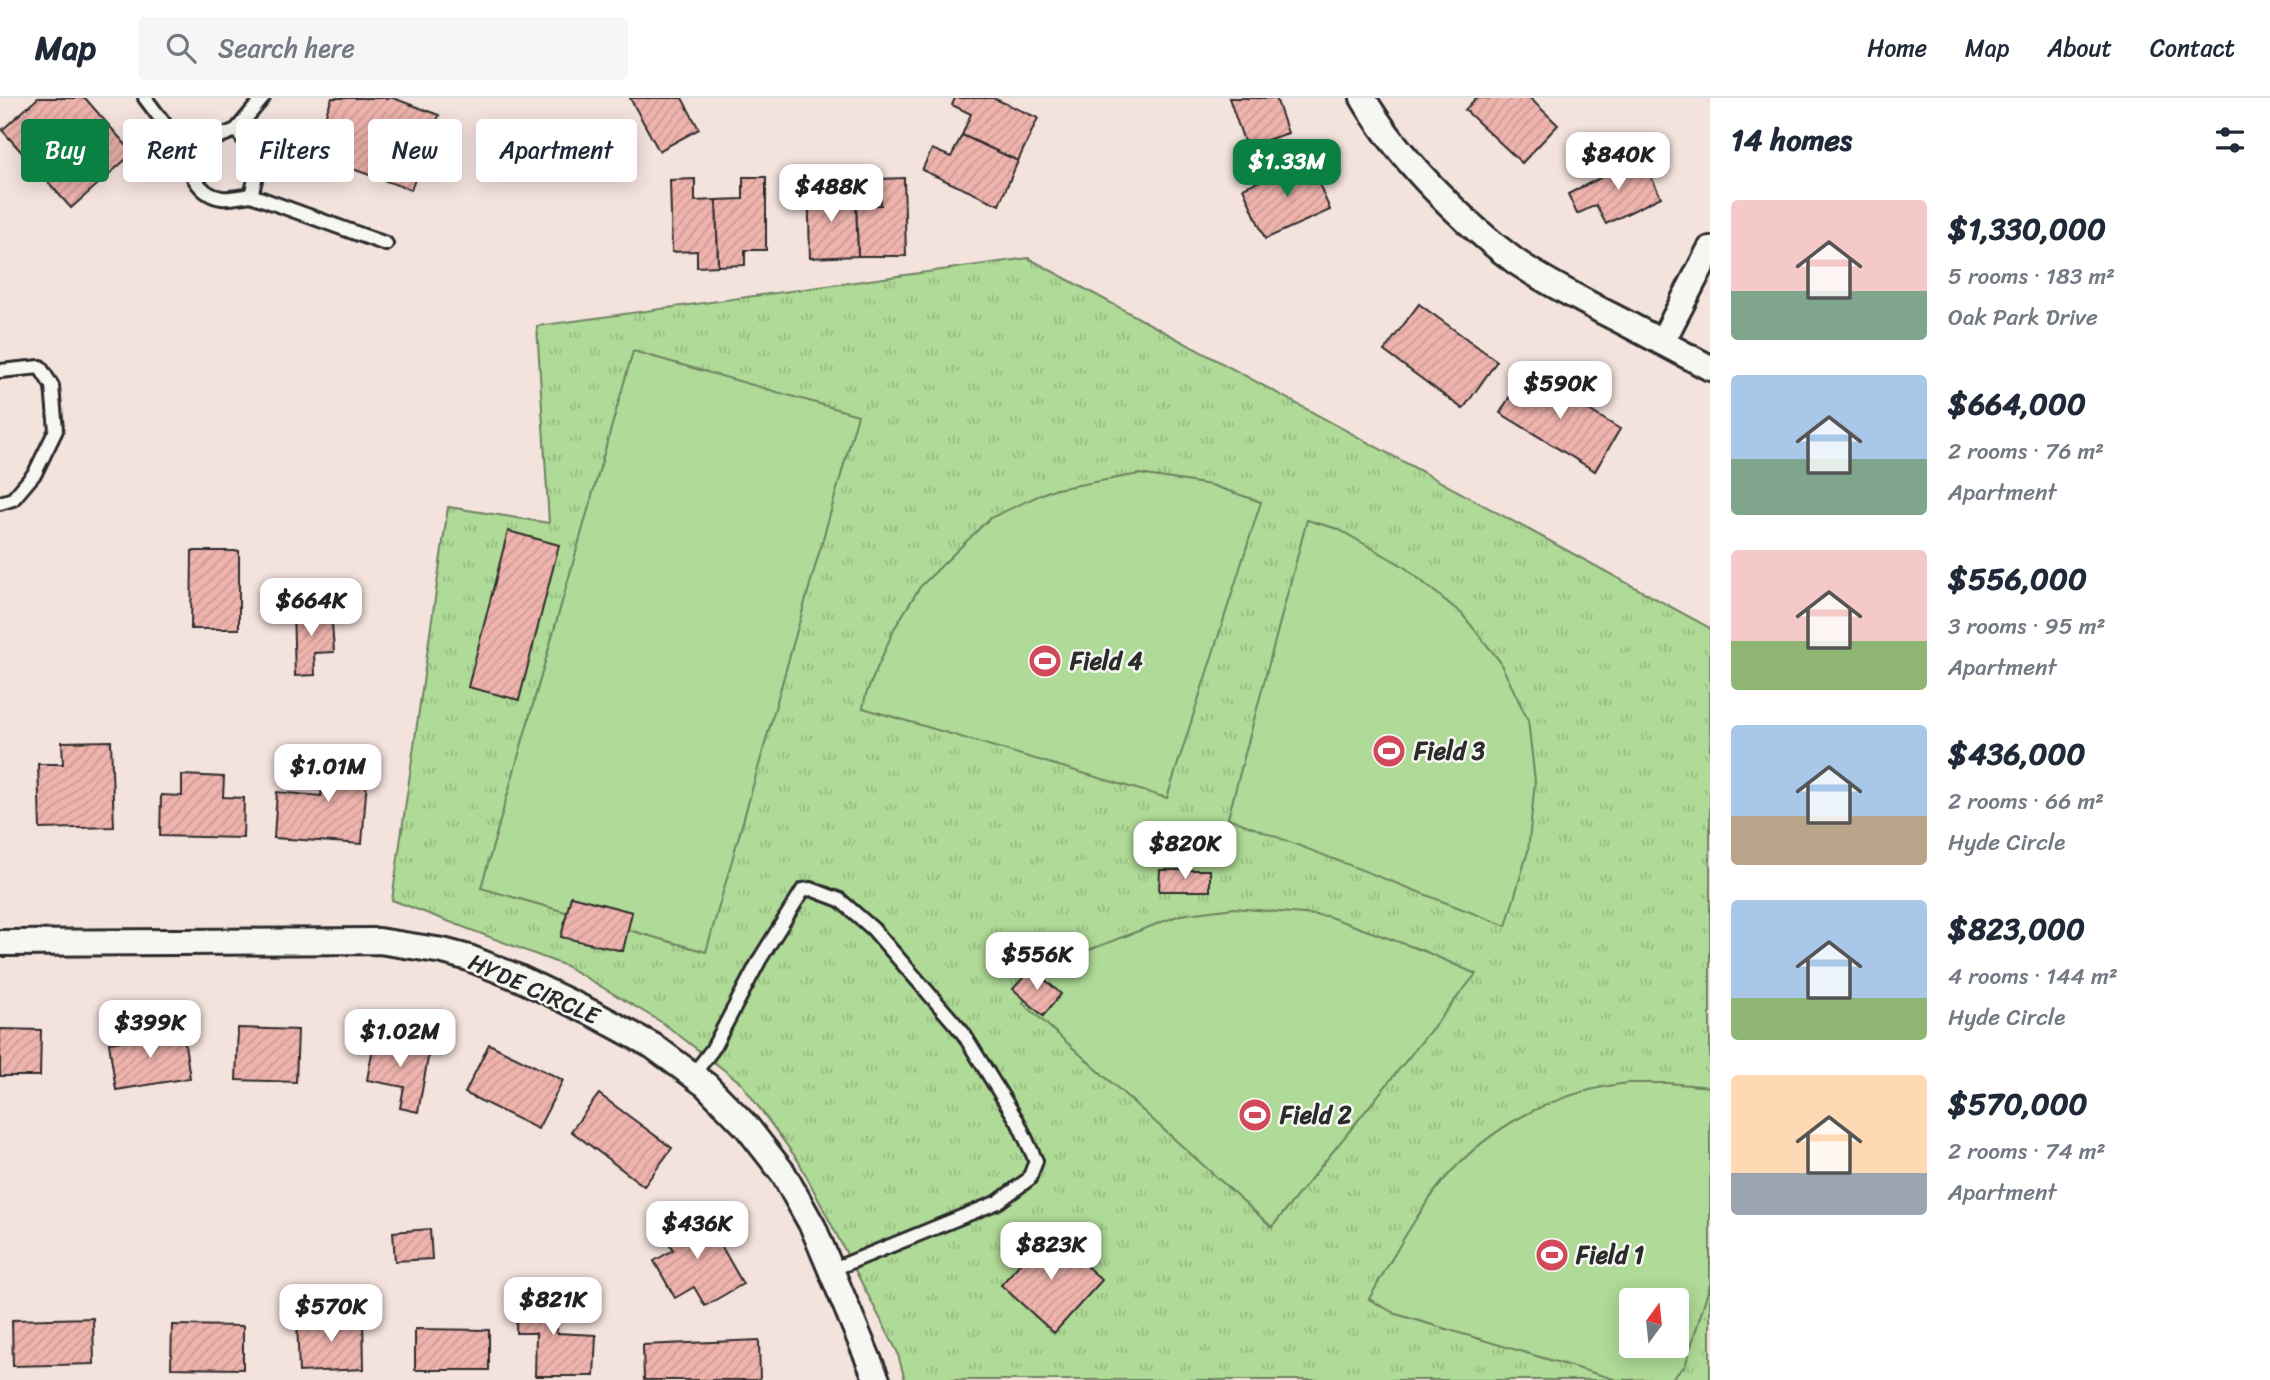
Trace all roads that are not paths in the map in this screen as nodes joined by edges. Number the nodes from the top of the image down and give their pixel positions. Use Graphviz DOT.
graph roads {
  1 [pos="145,98"];
  2 [pos="263,98"];
  3 [pos="1363,98"];
  4 [pos="161,119"];
  5 [pos="245,119"];
  6 [pos="236,130"];
  7 [pos="222,135"];
  8 [pos="197,182"];
  9 [pos="255,182"];
  10 [pos="251,195"];
  11 [pos="386,244"];
  12 [pos="1710,249"];
  13 [pos="1662,342"];
  14 [pos="1710,368"];
  15 [pos="0,372"];
  16 [pos="0,503"];
  17 [pos="0,943"];
  18 [pos="692,1076"];
  19 [pos="831,1270"];
  20 [pos="877,1380"];
  1 -- 4 [label="lane"];
  2 -- 5 [label="lane"];
  3 -- 13 [label="street"];
  6 -- 7 [label="lane"];
  8 -- 10 [label="lane"];
  9 -- 10 [label="lane"];
  10 -- 11 [label="lane"];
  12 -- 13 [label="street"];
  13 -- 14 [label="street"];
  15 -- 16 [label="lane"];
  17 -- 18 [label="street, HYDE CIRCLE"];
  18 -- 19 [label="street, HYDE CIRCLE"];
  18 -- 19 [label="lane"];
  19 -- 20 [label="street, HYDE CIRCLE"];
}
